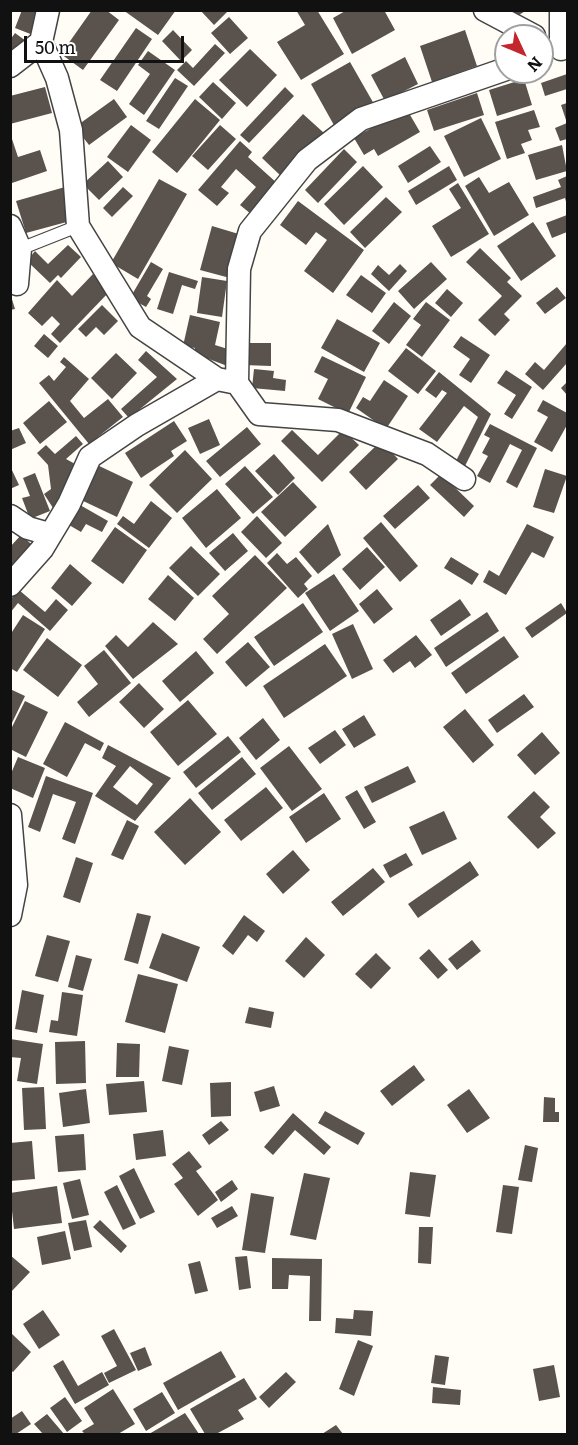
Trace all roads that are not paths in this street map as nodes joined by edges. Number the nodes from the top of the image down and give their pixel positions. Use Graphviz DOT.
graph roads {
  1 [pos="48,10"];
  2 [pos="485,10"];
  3 [pos="561,10"];
  4 [pos="511,24"];
  5 [pos="554,30"];
  6 [pos="41,42"];
  7 [pos="10,66"];
  8 [pos="494,73"];
  9 [pos="10,226"];
  10 [pos="78,226"];
  11 [pos="20,249"];
  12 [pos="17,284"];
  13 [pos="227,381"];
  14 [pos="464,479"];
  15 [pos="10,516"];
  16 [pos="49,534"];
  17 [pos="10,585"];
  18 [pos="10,815"];
  19 [pos="10,915"];
  1 -- 6 [label="street"];
  2 -- 4 [label="street"];
  3 -- 5 [label="street"];
  6 -- 7 [label="street"];
  6 -- 10 [label="street"];
  8 -- 13 [label="street"];
  9 -- 11 [label="street"];
  10 -- 11 [label="lane"];
  10 -- 13 [label="street"];
  11 -- 12 [label="street"];
  13 -- 14 [label="street"];
  13 -- 16 [label="street"];
  15 -- 16 [label="street"];
  16 -- 17 [label="street"];
  18 -- 19 [label="street"];
}
